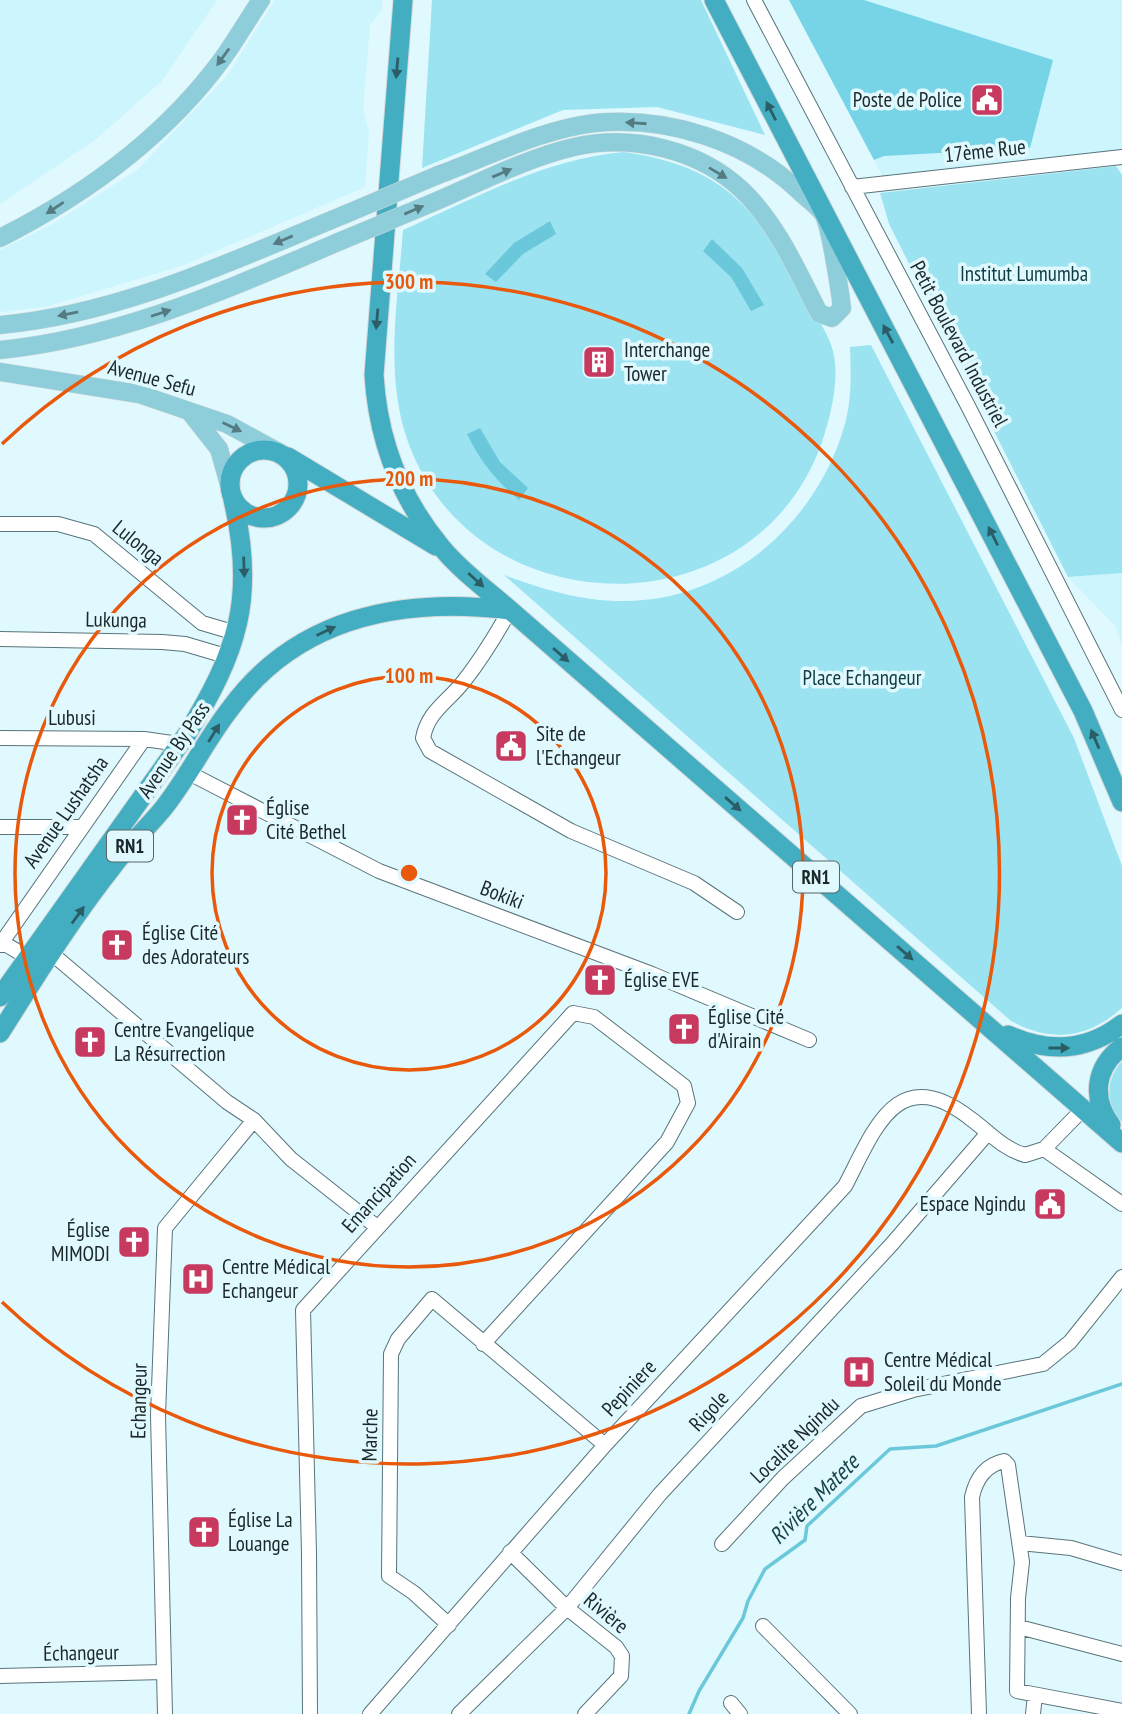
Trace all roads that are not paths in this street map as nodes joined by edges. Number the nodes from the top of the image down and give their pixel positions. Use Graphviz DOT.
graph roads {
  1 [pos="261,0"];
  2 [pos="402,0"];
  3 [pos="714,0"];
  4 [pos="754,0"];
  5 [pos="1122,157"];
  6 [pos="852,187"];
  7 [pos="824,215"];
  8 [pos="0,238"];
  9 [pos="0,325"];
  10 [pos="0,350"];
  11 [pos="0,372"];
  12 [pos="186,409"];
  13 [pos="284,454"];
  14 [pos="398,479"];
  15 [pos="232,494"];
  16 [pos="361,500"];
  17 [pos="0,524"];
  18 [pos="443,550"];
  19 [pos="510,610"];
  20 [pos="236,633"];
  21 [pos="0,639"];
  22 [pos="229,657"];
  23 [pos="1122,710"];
  24 [pos="0,738"];
  25 [pos="144,739"];
  26 [pos="179,744"];
  27 [pos="189,773"];
  28 [pos="1122,802"];
  29 [pos="0,827"];
  30 [pos="82,827"];
  31 [pos="737,912"];
  32 [pos="1,942"];
  33 [pos="38,951"];
  34 [pos="0,997"];
  35 [pos="975,1013"];
  36 [pos="1122,1024"];
  37 [pos="0,1033"];
  38 [pos="809,1040"];
  39 [pos="1122,1047"];
  40 [pos="1084,1108"];
  41 [pos="254,1121"];
  42 [pos="988,1134"];
  43 [pos="1122,1141"];
  44 [pos="1044,1149"];
  45 [pos="1122,1204"];
  46 [pos="377,1227"];
  47 [pos="1122,1277"];
  48 [pos="483,1344"];
  49 [pos="605,1445"];
  50 [pos="1020,1543"];
  51 [pos="722,1544"];
  52 [pos="510,1552"];
  53 [pos="1122,1563"];
  54 [pos="567,1608"];
  55 [pos="449,1625"];
  56 [pos="763,1626"];
  57 [pos="1019,1627"];
  58 [pos="1122,1654"];
  59 [pos="164,1672"];
  60 [pos="0,1676"];
  61 [pos="1035,1695"];
  62 [pos="1122,1712"];
  63 [pos="165,1714"];
  64 [pos="310,1714"];
  65 [pos="370,1714"];
  66 [pos="459,1714"];
  67 [pos="585,1714"];
  68 [pos="850,1714"];
  69 [pos="979,1714"];
  70 [pos="1033,1714"];
  1 -- 8 [label="main road, one-way"];
  2 -- 14 [label="highway, one-way"];
  7 -- 3 [label="highway, one-way"];
  4 -- 6 [label="street, Petit Boulevard Industriel"];
  5 -- 6 [label="street, 17ème Rue"];
  6 -- 23 [label="street, Petit Boulevard Industriel"];
  7 -- 9 [label="main road, one-way, bridge"];
  10 -- 7 [label="main road, one-way, bridge"];
  28 -- 7 [label="highway, one-way"];
  11 -- 12 [label="main road, Avenue Sefu"];
  12 -- 13 [label="main road, Avenue Sefu, one-way"];
  12 -- 15 [label="main road"];
  13 -- 15 [label="highway"];
  13 -- 15 [label="highway"];
  13 -- 16 [label="highway"];
  14 -- 16 [label="highway"];
  14 -- 18 [label="highway"];
  15 -- 20 [label="highway, RN1, one-way"];
  16 -- 18 [label="highway"];
  17 -- 20 [label="street, Lulonga"];
  18 -- 19 [label="highway, one-way"];
  27 -- 19 [label="highway, Avenue By Pass / RN1, one-way"];
  19 -- 31 [label="street"];
  19 -- 35 [label="highway, RN1, one-way"];
  20 -- 22 [label="highway, RN1"];
  21 -- 22 [label="street, Lukunga"];
  22 -- 26 [label="highway, Avenue By Pass / RN1"];
  24 -- 25 [label="street, Lubusi"];
  25 -- 26 [label="street, Lubusi"];
  25 -- 30 [label="street, Avenue Lushatsha"];
  26 -- 33 [label="highway, Avenue By Pass / RN1"];
  33 -- 27 [label="highway, Avenue By Pass / RN1, one-way"];
  27 -- 38 [label="street, Bokiki"];
  29 -- 30 [label="street"];
  30 -- 32 [label="street, Avenue Lushatsha"];
  32 -- 33 [label="street"];
  33 -- 34 [label="highway, Avenue By Pass / RN1"];
  33 -- 37 [label="highway, Avenue By Pass / RN1"];
  33 -- 41 [label="street"];
  35 -- 36 [label="highway, one-way"];
  35 -- 40 [label="highway, RN1"];
  39 -- 43 [label="highway"];
  40 -- 43 [label="highway, RN1"];
  40 -- 44 [label="street"];
  41 -- 46 [label="street"];
  41 -- 59 [label="street, Echangeur"];
  42 -- 44 [label="street"];
  42 -- 49 [label="street, Pepiniere"];
  42 -- 54 [label="street, Rigole"];
  44 -- 45 [label="street"];
  46 -- 48 [label="street, Emancipation"];
  46 -- 64 [label="street, Emancipation"];
  47 -- 51 [label="street, Localite Ngindu"];
  48 -- 49 [label="street, Marche"];
  48 -- 55 [label="street, Marche"];
  49 -- 52 [label="street, Pepiniere"];
  50 -- 53 [label="street"];
  50 -- 57 [label="street"];
  50 -- 69 [label="street"];
  52 -- 54 [label="street, Rivière"];
  52 -- 55 [label="street, Pepiniere"];
  54 -- 66 [label="street, Rigole"];
  54 -- 67 [label="street, Rivière"];
  55 -- 65 [label="street, Pepiniere"];
  56 -- 68 [label="street"];
  57 -- 58 [label="street"];
  57 -- 61 [label="street"];
  59 -- 60 [label="street, Échangeur"];
  59 -- 63 [label="street, Echangeur"];
  61 -- 62 [label="street"];
  61 -- 70 [label="street"];
}
